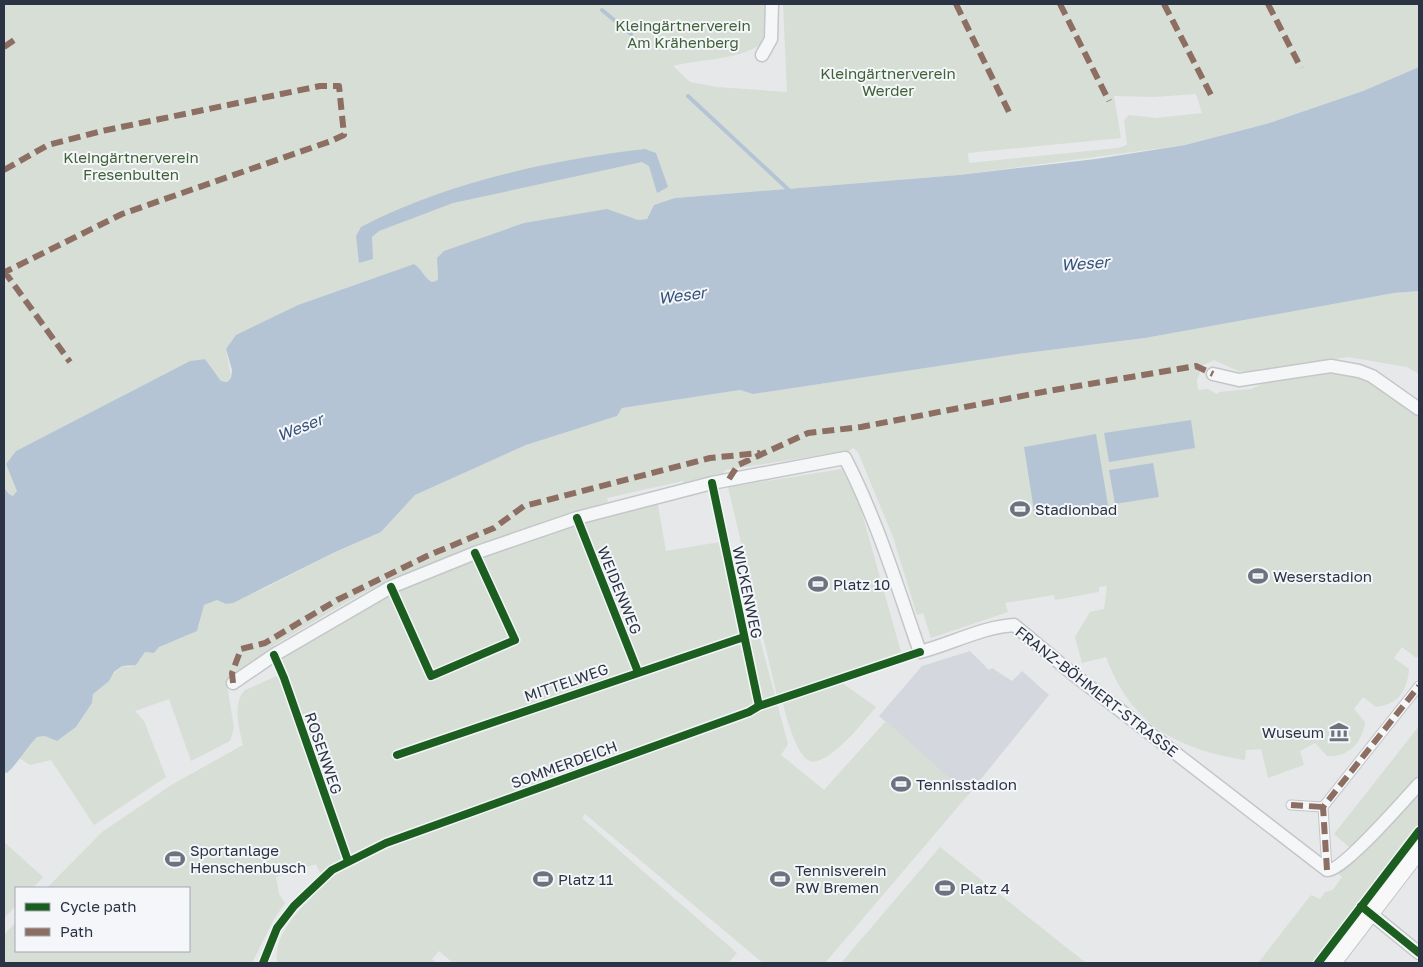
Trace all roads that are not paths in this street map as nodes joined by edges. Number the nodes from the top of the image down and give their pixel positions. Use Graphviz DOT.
graph roads {
  1 [pos="772,4"];
  2 [pos="762,54"];
  3 [pos="1213,374"];
  4 [pos="1419,409"];
  5 [pos="233,683"];
  6 [pos="1419,686"];
  7 [pos="1419,784"];
  8 [pos="1291,805"];
  9 [pos="1323,807"];
  10 [pos="1419,848"];
  11 [pos="1327,870"];
  12 [pos="1370,913"];
  13 [pos="1419,953"];
  14 [pos="1330,963"];
  1 -- 2 [label="street"];
  3 -- 4 [label="street"];
  5 -- 11 [label="street, FRANZ-BÖHMERT-STRASSE"];
  6 -- 9 [label="street"];
  7 -- 11 [label="street"];
  8 -- 9 [label="street"];
  9 -- 11 [label="street"];
  10 -- 12 [label="main road"];
  12 -- 13 [label="street"];
  12 -- 14 [label="main road"];
}
